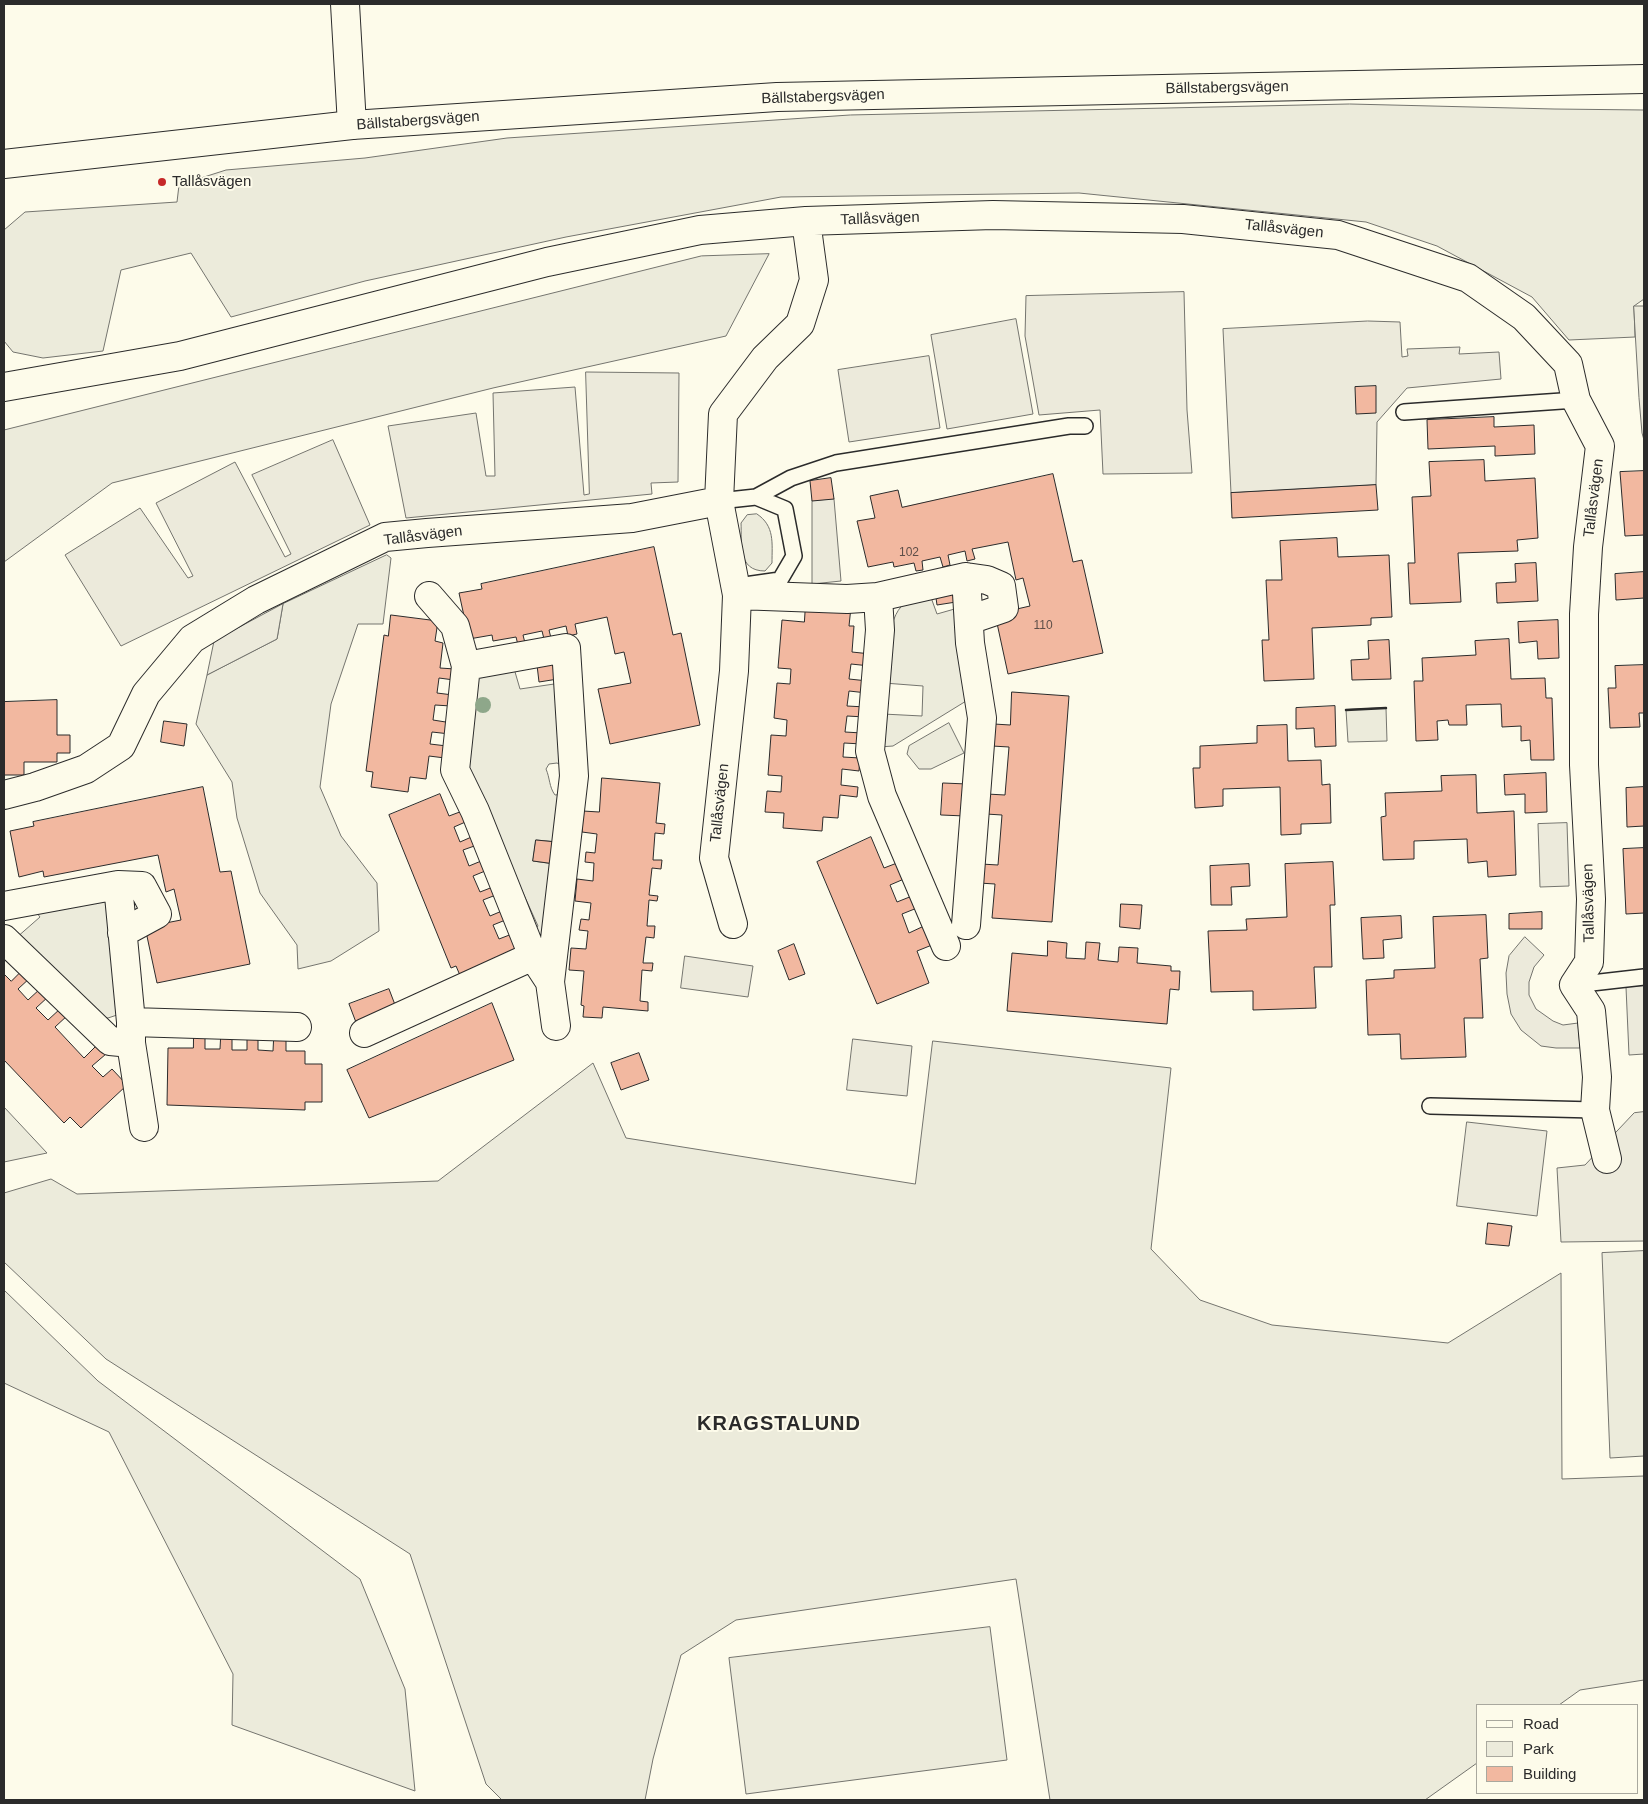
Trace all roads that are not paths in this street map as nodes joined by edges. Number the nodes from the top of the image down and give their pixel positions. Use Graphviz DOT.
graph roads {
  1 [pos="345,4"];
  2 [pos="1644,79"];
  3 [pos="352,125"];
  4 [pos="4,164"];
  5 [pos="806,221"];
  6 [pos="4,387"];
  7 [pos="1576,400"];
  8 [pos="1404,412"];
  9 [pos="1084,426"];
  10 [pos="756,497"];
  11 [pos="718,501"];
  12 [pos="737,590"];
  13 [pos="429,596"];
  14 [pos="878,597"];
  15 [pos="466,666"];
  16 [pos="4,795"];
  17 [pos="118,885"];
  18 [pos="4,906"];
  19 [pos="733,924"];
  20 [pos="966,925"];
  21 [pos="122,933"];
  22 [pos="4,939"];
  23 [pos="946,946"];
  24 [pos="533,956"];
  25 [pos="1644,978"];
  26 [pos="550,982"];
  27 [pos="1574,985"];
  28 [pos="556,1026"];
  29 [pos="297,1027"];
  30 [pos="131,1032"];
  31 [pos="364,1033"];
  32 [pos="1430,1106"];
  33 [pos="1595,1110"];
  34 [pos="144,1127"];
  35 [pos="1606,1159"];
  1 -- 3 [label="street"];
  2 -- 3 [label="street, Bällstabergsvägen"];
  3 -- 4 [label="street, Bällstabergsvägen"];
  5 -- 6 [label="street, Tallåsvägen"];
  5 -- 7 [label="street, Tallåsvägen"];
  5 -- 11 [label="street, Tallåsvägen"];
  7 -- 8 [label="lane"];
  7 -- 27 [label="street, Tallåsvägen"];
  9 -- 10 [label="lane"];
  10 -- 11 [label="lane"];
  10 -- 12 [label="lane"];
  11 -- 12 [label="street, Tallåsvägen"];
  11 -- 16 [label="street, Tallåsvägen"];
  12 -- 14 [label="street"];
  12 -- 19 [label="street, Tallåsvägen"];
  13 -- 15 [label="street"];
  14 -- 20 [label="street"];
  14 -- 23 [label="street"];
  15 -- 24 [label="street"];
  15 -- 26 [label="street"];
  17 -- 18 [label="street"];
  17 -- 21 [label="street"];
  17 -- 21 [label="street"];
  21 -- 30 [label="street"];
  22 -- 30 [label="street"];
  24 -- 26 [label="street"];
  24 -- 31 [label="street"];
  25 -- 27 [label="lane"];
  26 -- 28 [label="street"];
  27 -- 33 [label="street"];
  29 -- 30 [label="street"];
  30 -- 34 [label="street"];
  32 -- 33 [label="lane"];
  33 -- 35 [label="street"];
}
